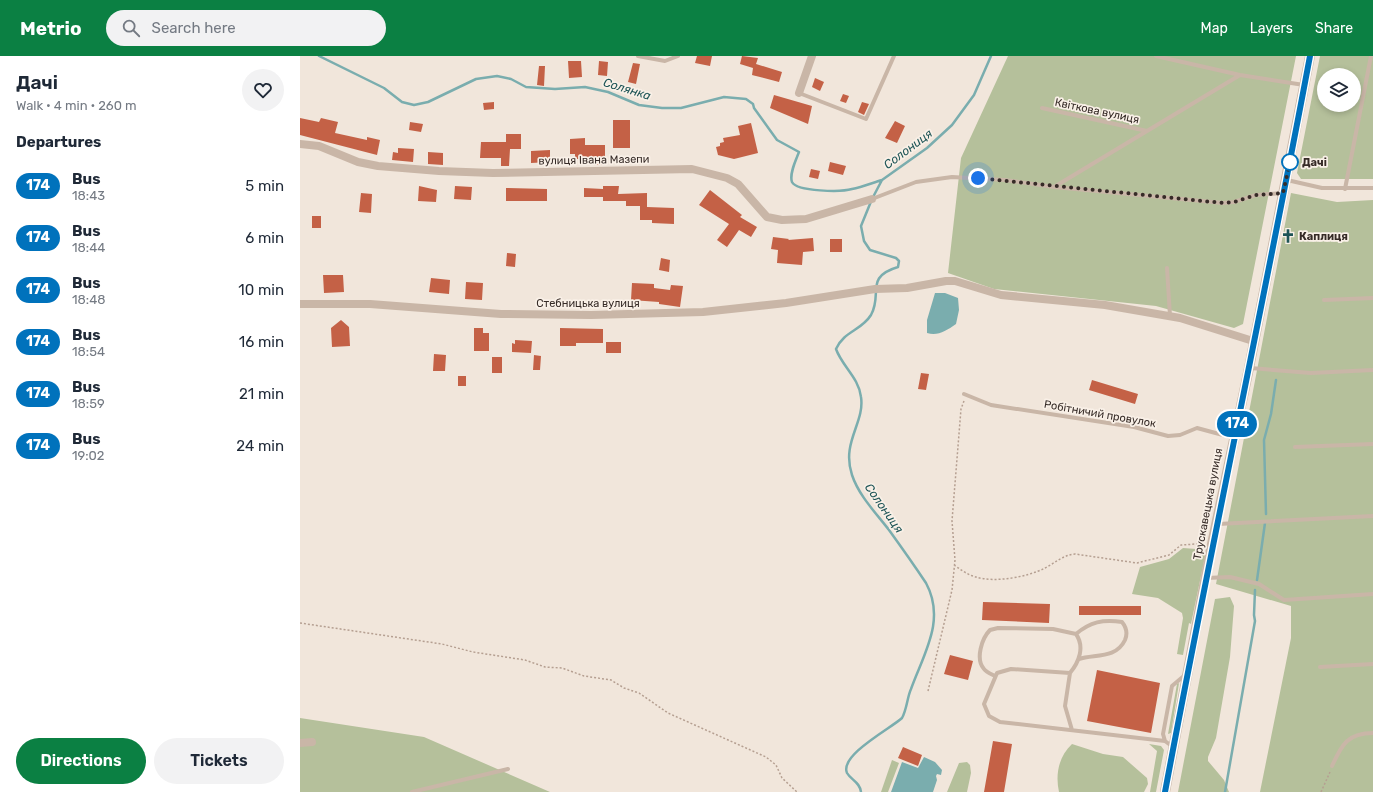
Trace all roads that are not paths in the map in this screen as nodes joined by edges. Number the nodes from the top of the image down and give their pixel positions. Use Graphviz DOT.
graph roads {
  1 [pos="638,56"];
  2 [pos="678,56"];
  3 [pos="812,56"];
  4 [pos="894,56"];
  5 [pos="1156,56"];
  6 [pos="1310,56"];
  7 [pos="1371,56"];
  8 [pos="1240,75"];
  9 [pos="1304,85"];
  10 [pos="798,92"];
  11 [pos="1042,108"];
  12 [pos="1148,131"];
  13 [pos="300,144"];
  14 [pos="1286,180"];
  15 [pos="1054,186"];
  16 [pos="1373,188"];
  17 [pos="1345,189"];
  18 [pos="1283,193"];
  19 [pos="872,199"];
  20 [pos="1167,268"];
  21 [pos="1373,298"];
  22 [pos="1324,300"];
  23 [pos="300,304"];
  24 [pos="1170,316"];
  25 [pos="1253,341"];
  26 [pos="1249,368"];
  27 [pos="1373,370"];
  28 [pos="966,396"];
  29 [pos="1234,438"];
  30 [pos="1373,444"];
  31 [pos="1295,447"];
  32 [pos="1373,516"];
  33 [pos="1216,524"];
  34 [pos="1206,578"];
  35 [pos="1373,594"];
  36 [pos="1076,634"];
  37 [pos="1079,659"];
  38 [pos="1373,664"];
  39 [pos="1320,667"];
  40 [pos="1070,673"];
  41 [pos="995,676"];
  42 [pos="1072,730"];
  43 [pos="1373,733"];
  44 [pos="312,742"];
  45 [pos="300,743"];
  46 [pos="1170,744"];
  47 [pos="1332,766"];
  48 [pos="508,769"];
  49 [pos="412,792"];
  50 [pos="1165,792"];
  1 -- 2 [label="lane"];
  3 -- 10 [label="street"];
  4 -- 10 [label="lane"];
  5 -- 8 [label="lane"];
  6 -- 9 [label="street, Трускавецька вулиця"];
  7 -- 17 [label="lane"];
  8 -- 9 [label="lane"];
  8 -- 12 [label="lane"];
  9 -- 14 [label="street, Трускавецька вулиця"];
  11 -- 12 [label="lane, Квіткова вулиця"];
  12 -- 15 [label="lane"];
  13 -- 19 [label="street, вулиця Івана Мазепи"];
  14 -- 17 [label="lane"];
  14 -- 18 [label="street, Трускавецька вулиця"];
  15 -- 18 [label="lane"];
  15 -- 19 [label="lane"];
  16 -- 17 [label="lane"];
  18 -- 25 [label="street, Трускавецька вулиця"];
  20 -- 24 [label="lane"];
  21 -- 22 [label="lane"];
  23 -- 24 [label="street, Стебницька вулиця"];
  24 -- 25 [label="street, Стебницька вулиця"];
  25 -- 26 [label="street, Трускавецька вулиця"];
  26 -- 27 [label="lane"];
  26 -- 29 [label="street, Трускавецька вулиця"];
  28 -- 29 [label="lane, Робітничий провулок"];
  29 -- 33 [label="street, Трускавецька вулиця"];
  30 -- 31 [label="lane"];
  32 -- 33 [label="lane"];
  33 -- 34 [label="street, Трускавецька вулиця"];
  34 -- 35 [label="lane"];
  34 -- 46 [label="street, Трускавецька вулиця"];
  36 -- 37 [label="lane"];
  36 -- 37 [label="lane"];
  36 -- 41 [label="lane"];
  37 -- 40 [label="lane"];
  38 -- 39 [label="lane"];
  40 -- 41 [label="lane"];
  40 -- 42 [label="lane"];
  41 -- 42 [label="lane"];
  42 -- 46 [label="lane"];
  43 -- 47 [label="lane"];
  44 -- 45 [label="street"];
  46 -- 50 [label="street, Трускавецька вулиця"];
  48 -- 49 [label="lane"];
}
